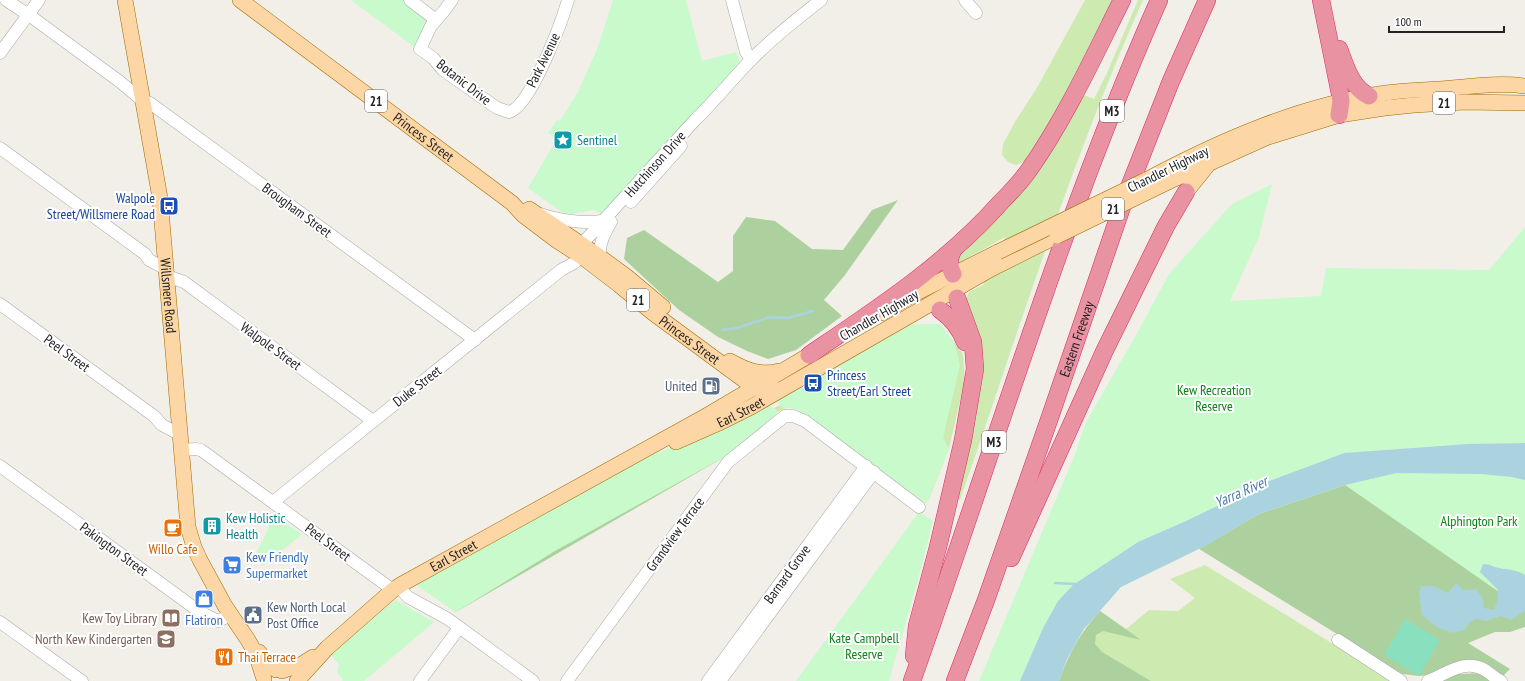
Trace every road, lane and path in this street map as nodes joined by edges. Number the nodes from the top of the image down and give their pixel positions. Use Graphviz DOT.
graph roads {
  1 [pos="6,0"];
  2 [pos="39,0"];
  3 [pos="125,0"];
  4 [pos="240,0"];
  5 [pos="410,0"];
  6 [pos="452,0"];
  7 [pos="568,0"];
  8 [pos="732,0"];
  9 [pos="821,0"];
  10 [pos="965,0"];
  11 [pos="1122,0"];
  12 [pos="1159,0"];
  13 [pos="1207,0"];
  14 [pos="1321,0"];
  15 [pos="976,13"];
  16 [pos="28,15"];
  17 [pos="436,20"];
  18 [pos="1325,20"];
  19 [pos="0,53"];
  20 [pos="751,59"];
  21 [pos="119,80"];
  22 [pos="140,83"];
  23 [pos="1525,86"];
  24 [pos="1369,96"];
  25 [pos="143,101"];
  26 [pos="1525,103"];
  27 [pos="1340,108"];
  28 [pos="509,112"];
  29 [pos="1237,143"];
  30 [pos="0,148"];
  31 [pos="1146,180"];
  32 [pos="1174,185"];
  33 [pos="512,203"];
  34 [pos="531,210"];
  35 [pos="606,222"];
  36 [pos="165,250"];
  37 [pos="581,250"];
  38 [pos="954,250"];
  39 [pos="145,254"];
  40 [pos="600,257"];
  41 [pos="166,273"];
  42 [pos="955,288"];
  43 [pos="0,304"];
  44 [pos="934,308"];
  45 [pos="475,340"];
  46 [pos="809,355"];
  47 [pos="784,370"];
  48 [pos="972,385"];
  49 [pos="754,387"];
  50 [pos="778,390"];
  51 [pos="373,420"];
  52 [pos="180,428"];
  53 [pos="181,450"];
  54 [pos="0,466"];
  55 [pos="870,469"];
  56 [pos="591,480"];
  57 [pos="273,502"];
  58 [pos="919,507"];
  59 [pos="216,588"];
  60 [pos="395,588"];
  61 [pos="986,600"];
  62 [pos="231,615"];
  63 [pos="0,622"];
  64 [pos="459,628"];
  65 [pos="1338,640"];
  66 [pos="327,648"];
  67 [pos="275,676"];
  68 [pos="82,681"];
  69 [pos="297,681"];
  70 [pos="420,681"];
  71 [pos="533,681"];
  72 [pos="567,681"];
  73 [pos="708,681"];
  74 [pos="720,681"];
  75 [pos="911,681"];
  76 [pos="955,681"];
  77 [pos="1401,681"];
  78 [pos="1428,681"];
  79 [pos="1501,681"];
  1 -- 16 [label="street, Brougham Street"];
  2 -- 16 [label="street"];
  3 -- 22 [label="main road, Willsmere Road"];
  4 -- 33 [label="main road, Princess Street / 21"];
  5 -- 17 [label="street"];
  6 -- 17 [label="street"];
  7 -- 28 [label="street, Park Avenue"];
  8 -- 20 [label="street"];
  9 -- 20 [label="street, Hutchinson Drive"];
  10 -- 15 [label="street"];
  11 -- 38 [label="highway"];
  12 -- 75 [label="highway, M3"];
  13 -- 61 [label="highway, Eastern Freeway"];
  14 -- 18 [label="highway"];
  16 -- 19 [label="street"];
  16 -- 21 [label="street, Brougham Street"];
  17 -- 28 [label="street, Botanic Drive"];
  18 -- 24 [label="highway"];
  18 -- 27 [label="highway"];
  20 -- 35 [label="street, Hutchinson Drive"];
  21 -- 22 [label="street, Brougham Street"];
  21 -- 25 [label="street, Brougham Street"];
  22 -- 25 [label="main road, Willsmere Road"];
  23 -- 24 [label="main road, Chandler Highway / 21"];
  24 -- 27 [label="main road, Chandler Highway / 21"];
  25 -- 36 [label="main road, Willsmere Road"];
  25 -- 45 [label="street, Brougham Street"];
  26 -- 27 [label="main road, Chandler Highway / 21"];
  27 -- 29 [label="main road, Chandler Highway / 21"];
  29 -- 31 [label="main road, Chandler Highway / 21"];
  29 -- 32 [label="main road, Chandler Highway / 21"];
  30 -- 39 [label="street, Walpole Street"];
  31 -- 32 [label="main road"];
  31 -- 42 [label="main road, Chandler Highway / 21, bridge"];
  32 -- 42 [label="main road, Chandler Highway / 21, bridge"];
  32 -- 61 [label="highway"];
  33 -- 34 [label="main road, Princess Street / 21"];
  33 -- 37 [label="main road, Princess Street / 21"];
  34 -- 35 [label="street"];
  34 -- 37 [label="main road, Princess Street / 21"];
  35 -- 37 [label="street, Hutchinson Drive"];
  35 -- 40 [label="street, Hutchinson Drive"];
  36 -- 39 [label="street"];
  36 -- 41 [label="main road, Willsmere Road"];
  37 -- 40 [label="main road, Princess Street / 21"];
  37 -- 45 [label="street, Duke Street"];
  37 -- 49 [label="main road, Princess Street / 21"];
  38 -- 42 [label="highway"];
  38 -- 46 [label="highway"];
  39 -- 41 [label="street, Walpole Street"];
  40 -- 47 [label="main road, Princess Street / 21"];
  41 -- 51 [label="street, Walpole Street"];
  41 -- 52 [label="main road, Willsmere Road"];
  42 -- 44 [label="main road, Chandler Highway / 21"];
  42 -- 46 [label="main road, Chandler Highway / 21"];
  42 -- 48 [label="highway"];
  43 -- 52 [label="street, Peel Street"];
  44 -- 48 [label="highway"];
  44 -- 50 [label="main road, Chandler Highway / 21"];
  45 -- 51 [label="street, Duke Street"];
  46 -- 47 [label="main road, Chandler Highway / 21"];
  47 -- 49 [label="main road, Chandler Highway"];
  48 -- 75 [label="highway"];
  49 -- 50 [label="main road, Princess Street / 21"];
  49 -- 56 [label="main road, Earl Street"];
  50 -- 56 [label="main road, Earl Street"];
  51 -- 57 [label="street, Duke Street"];
  52 -- 53 [label="main road, Willsmere Road"];
  53 -- 57 [label="street, Peel Street"];
  53 -- 59 [label="main road, Willsmere Road"];
  54 -- 62 [label="street, Pakington Street"];
  55 -- 58 [label="street"];
  55 -- 72 [label="street, Grandview Terrace"];
  55 -- 73 [label="street, Barnard Grove"];
  55 -- 74 [label="street, Barnard Grove"];
  56 -- 60 [label="main road, Earl Street"];
  57 -- 60 [label="street, Peel Street"];
  59 -- 62 [label="main road, Willsmere Road"];
  59 -- 67 [label="main road, Willsmere Road"];
  60 -- 64 [label="street, Peel Street"];
  60 -- 66 [label="main road, Earl Street"];
  61 -- 76 [label="highway, Eastern Freeway"];
  62 -- 67 [label="main road, Willsmere Road"];
  63 -- 68 [label="street"];
  64 -- 70 [label="street"];
  64 -- 71 [label="street, Peel Street"];
  65 -- 77 [label="street"];
  66 -- 67 [label="main road, Earl Street"];
  66 -- 69 [label="main road, Earl Street"];
  78 -- 79 [label="street"];
}
